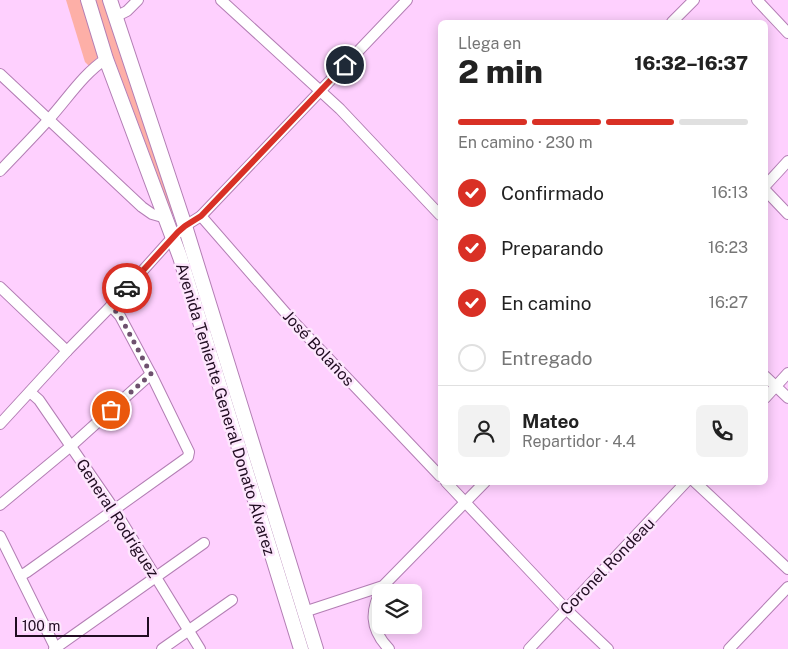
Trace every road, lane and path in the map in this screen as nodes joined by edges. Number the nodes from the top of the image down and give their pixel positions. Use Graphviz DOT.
graph roads {
  1 [pos="88,0"];
  2 [pos="110,0"];
  3 [pos="138,0"];
  4 [pos="221,0"];
  5 [pos="407,0"];
  6 [pos="694,0"];
  7 [pos="757,0"];
  8 [pos="115,18"];
  9 [pos="674,20"];
  10 [pos="788,33"];
  11 [pos="106,59"];
  12 [pos="0,74"];
  13 [pos="321,91"];
  14 [pos="48,120"];
  15 [pos="788,161"];
  16 [pos="0,171"];
  17 [pos="768,183"];
  18 [pos="768,193"];
  19 [pos="438,213"];
  20 [pos="788,214"];
  21 [pos="201,216"];
  22 [pos="166,218"];
  23 [pos="185,226"];
  24 [pos="172,238"];
  25 [pos="0,287"];
  26 [pos="111,306"];
  27 [pos="68,351"];
  28 [pos="788,373"];
  29 [pos="151,374"];
  30 [pos="768,379"];
  31 [pos="775,387"];
  32 [pos="30,392"];
  33 [pos="768,395"];
  34 [pos="788,398"];
  35 [pos="0,424"];
  36 [pos="71,446"];
  37 [pos="438,474"];
  38 [pos="449,485"];
  39 [pos="482,485"];
  40 [pos="683,485"];
  41 [pos="699,485"];
  42 [pos="466,503"];
  43 [pos="0,505"];
  44 [pos="114,509"];
  45 [pos="0,536"];
  46 [pos="204,543"];
  47 [pos="788,569"];
  48 [pos="20,576"];
  49 [pos="156,576"];
  50 [pos="385,584"];
  51 [pos="788,587"];
  52 [pos="372,590"];
  53 [pos="232,600"];
  54 [pos="566,609"];
  55 [pos="304,612"];
  56 [pos="189,630"];
  57 [pos="378,634"];
  58 [pos="55,649"];
  59 [pos="162,649"];
  60 [pos="200,649"];
  61 [pos="301,649"];
  62 [pos="316,649"];
  63 [pos="389,649"];
  64 [pos="529,649"];
  65 [pos="608,649"];
  66 [pos="729,649"];
  1 -- 11 [label="main road, Avenida Teniente General Donato Álvarez"];
  2 -- 8 [label="main road, Avenida Teniente General Donato Álvarez"];
  3 -- 8 [label="street"];
  4 -- 13 [label="street"];
  5 -- 13 [label="street"];
  6 -- 9 [label="street"];
  7 -- 10 [label="street"];
  8 -- 23 [label="main road, Avenida Teniente General Donato Álvarez"];
  11 -- 14 [label="street"];
  11 -- 22 [label="main road, Avenida Teniente General Donato Álvarez"];
  12 -- 14 [label="street"];
  13 -- 19 [label="street"];
  13 -- 21 [label="street"];
  14 -- 16 [label="street"];
  14 -- 22 [label="street"];
  15 -- 17 [label="street"];
  18 -- 20 [label="street"];
  21 -- 23 [label="street"];
  21 -- 37 [label="street, José Bolaños"];
  22 -- 24 [label="main road, Avenida Teniente General Donato Álvarez"];
  23 -- 24 [label="street"];
  23 -- 55 [label="main road, Avenida Teniente General Donato Álvarez"];
  24 -- 26 [label="street"];
  24 -- 61 [label="main road, Avenida Teniente General Donato Álvarez"];
  25 -- 27 [label="street"];
  26 -- 27 [label="street"];
  26 -- 29 [label="street"];
  27 -- 32 [label="street"];
  28 -- 31 [label="street"];
  29 -- 36 [label="street"];
  29 -- 44 [label="street"];
  30 -- 31 [label="street"];
  31 -- 33 [label="street"];
  31 -- 34 [label="street"];
  32 -- 35 [label="street"];
  32 -- 36 [label="street, General Rodríguez"];
  36 -- 43 [label="street"];
  36 -- 44 [label="street, General Rodríguez"];
  38 -- 42 [label="street"];
  39 -- 42 [label="street"];
  40 -- 54 [label="street, Coronel Rondeau"];
  41 -- 47 [label="street"];
  42 -- 50 [label="street"];
  42 -- 54 [label="street"];
  44 -- 48 [label="street"];
  44 -- 49 [label="street, General Rodríguez"];
  45 -- 48 [label="street"];
  46 -- 49 [label="street"];
  48 -- 58 [label="street"];
  49 -- 56 [label="street, General Rodríguez"];
  49 -- 58 [label="street"];
  51 -- 66 [label="street"];
  52 -- 55 [label="street"];
  53 -- 56 [label="street"];
  54 -- 64 [label="street, Coronel Rondeau"];
  54 -- 65 [label="street"];
  55 -- 62 [label="main road, Avenida Teniente General Donato Álvarez"];
  56 -- 59 [label="street"];
  56 -- 60 [label="street, General Rodríguez"];
  57 -- 63 [label="street"];
}
